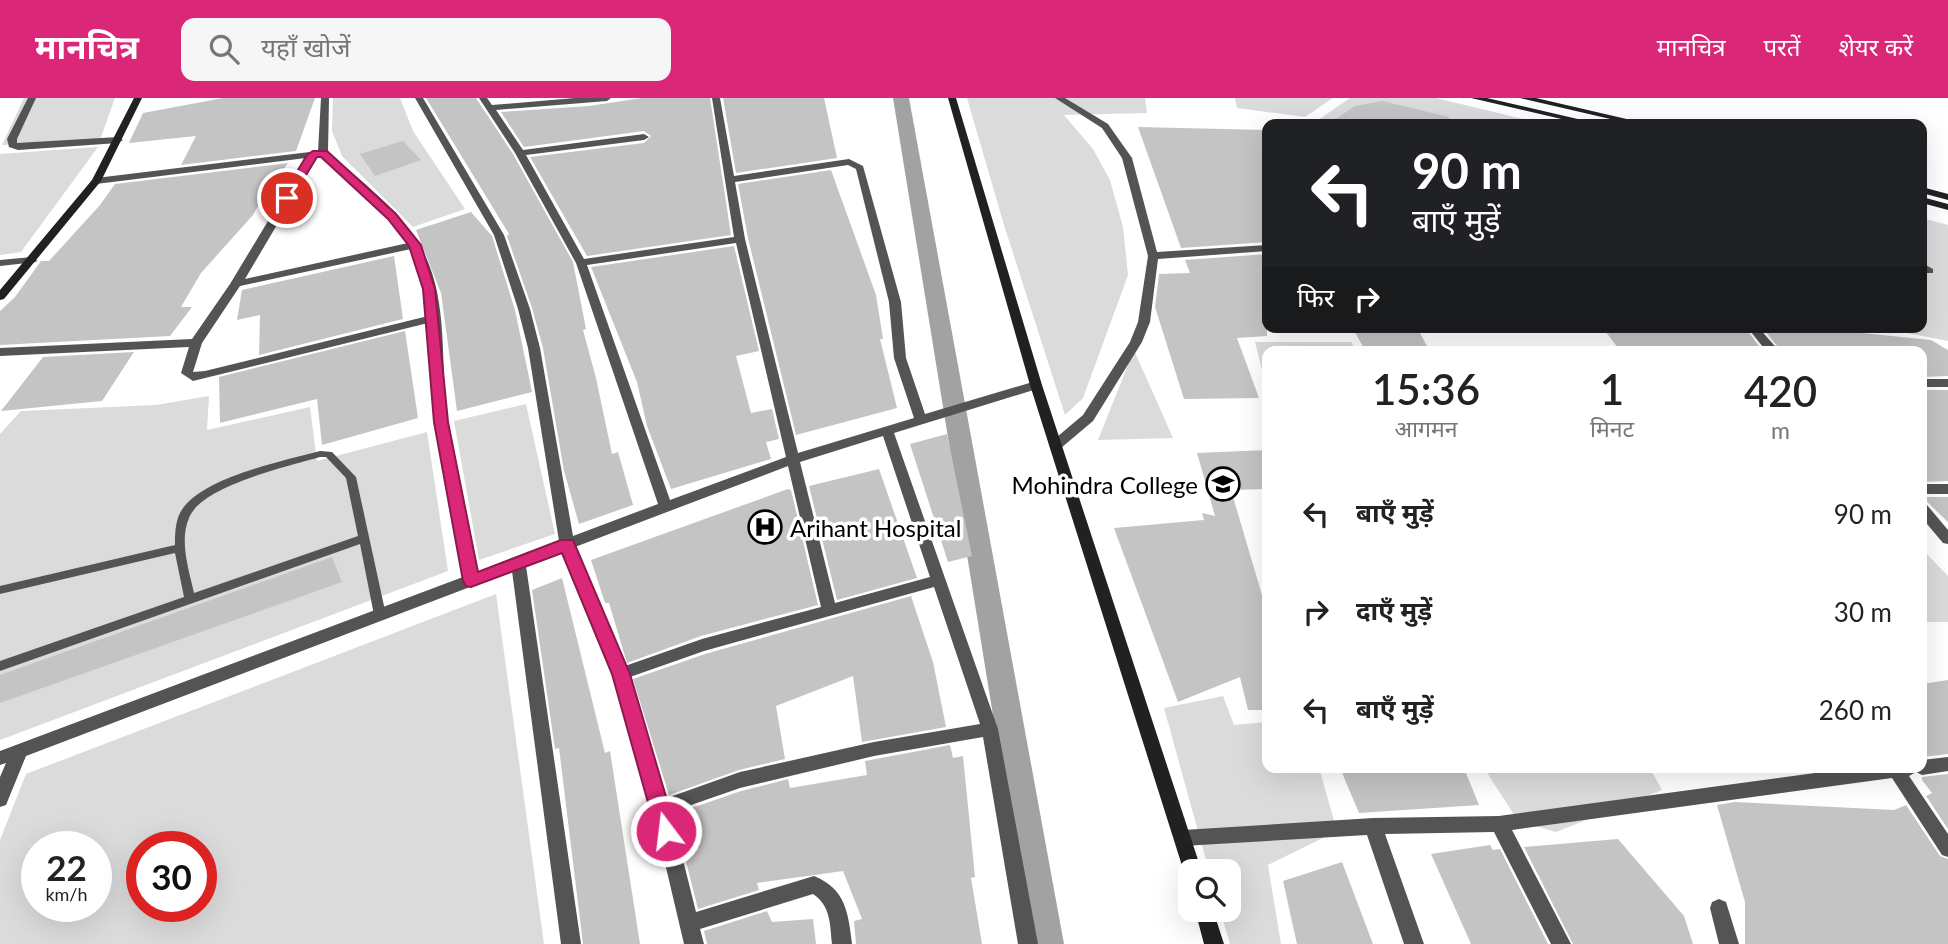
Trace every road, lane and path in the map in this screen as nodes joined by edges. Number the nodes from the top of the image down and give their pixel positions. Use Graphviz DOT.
graph roads {
  1 [pos="32,98"];
  2 [pos="138,98"];
  3 [pos="325,98"];
  4 [pos="419,98"];
  5 [pos="483,98"];
  6 [pos="607,98"];
  7 [pos="716,98"];
  8 [pos="951,98"];
  9 [pos="1059,98"];
  10 [pos="1475,98"];
  11 [pos="1524,98"];
  12 [pos="488,108"];
  13 [pos="1571,119"];
  14 [pos="1620,119"];
  15 [pos="643,138"];
  16 [pos="118,140"];
  17 [pos="520,153"];
  18 [pos="318,154"];
  19 [pos="730,180"];
  20 [pos="96,181"];
  21 [pos="1927,191"];
  22 [pos="1948,197"];
  23 [pos="1927,202"];
  24 [pos="1948,207"];
  25 [pos="740,239"];
  26 [pos="415,245"];
  27 [pos="1262,248"];
  28 [pos="1153,256"];
  29 [pos="33,260"];
  30 [pos="0,263"];
  31 [pos="581,263"];
  32 [pos="1927,269"];
  33 [pos="1930,271"];
  34 [pos="236,284"];
  35 [pos="0,297"];
  36 [pos="433,318"];
  37 [pos="196,343"];
  38 [pos="0,352"];
  39 [pos="1927,383"];
  40 [pos="1948,383"];
  41 [pos="1037,385"];
  42 [pos="921,420"];
  43 [pos="887,430"];
  44 [pos="1056,445"];
  45 [pos="793,459"];
  46 [pos="1927,489"];
  47 [pos="1948,489"];
  48 [pos="666,507"];
  49 [pos="1927,515"];
  50 [pos="364,538"];
  51 [pos="1948,539"];
  52 [pos="567,545"];
  53 [pos="179,548"];
  54 [pos="518,563"];
  55 [pos="940,580"];
  56 [pos="471,581"];
  57 [pos="0,590"];
  58 [pos="190,600"];
  59 [pos="829,610"];
  60 [pos="380,615"];
  61 [pos="0,666"];
  62 [pos="621,674"];
  63 [pos="990,729"];
  64 [pos="19,751"];
  65 [pos="0,758"];
  66 [pos="1948,764"];
  67 [pos="1927,766"];
  68 [pos="1874,773"];
  69 [pos="1905,773"];
  70 [pos="0,799"];
  71 [pos="661,808"];
  72 [pos="1499,824"];
  73 [pos="1373,826"];
  74 [pos="1183,838"];
  75 [pos="1948,849"];
  76 [pos="1189,859"];
  77 [pos="1719,908"];
  78 [pos="1208,922"];
  79 [pos="689,923"];
  80 [pos="571,944"];
  81 [pos="694,944"];
  82 [pos="842,944"];
  83 [pos="1028,944"];
  84 [pos="1214,944"];
  85 [pos="1414,944"];
  86 [pos="1561,944"];
  87 [pos="1729,944"];
  1 -- 16 [label="street"];
  2 -- 16 [label="street"];
  3 -- 18 [label="street"];
  4 -- 52 [label="street"];
  5 -- 12 [label="street"];
  6 -- 12 [label="street"];
  7 -- 19 [label="street"];
  8 -- 41 [label="street"];
  9 -- 28 [label="street"];
  10 -- 13 [label="street"];
  11 -- 14 [label="street"];
  12 -- 17 [label="street"];
  15 -- 17 [label="street"];
  16 -- 20 [label="street"];
  17 -- 31 [label="street"];
  18 -- 20 [label="street"];
  18 -- 26 [label="street"];
  18 -- 34 [label="street"];
  19 -- 25 [label="street"];
  19 -- 42 [label="street"];
  20 -- 29 [label="street"];
  21 -- 22 [label="street"];
  23 -- 24 [label="street"];
  25 -- 31 [label="street"];
  25 -- 45 [label="street"];
  26 -- 34 [label="street"];
  26 -- 36 [label="street"];
  27 -- 28 [label="street"];
  28 -- 44 [label="street"];
  29 -- 30 [label="street"];
  29 -- 35 [label="street"];
  31 -- 48 [label="street"];
  32 -- 33 [label="lane"];
  34 -- 37 [label="street"];
  36 -- 37 [label="street"];
  36 -- 56 [label="street"];
  37 -- 38 [label="street"];
  39 -- 40 [label="street"];
  41 -- 42 [label="street"];
  41 -- 44 [label="street"];
  42 -- 43 [label="street"];
  43 -- 45 [label="street"];
  43 -- 55 [label="street"];
  44 -- 74 [label="street"];
  45 -- 48 [label="street"];
  45 -- 59 [label="street"];
  46 -- 47 [label="street"];
  48 -- 52 [label="street"];
  49 -- 51 [label="street"];
  50 -- 53 [label="lane"];
  50 -- 58 [label="lane"];
  50 -- 60 [label="lane"];
  52 -- 54 [label="street"];
  52 -- 62 [label="street"];
  53 -- 57 [label="lane"];
  53 -- 58 [label="lane"];
  54 -- 56 [label="street"];
  54 -- 80 [label="street"];
  55 -- 59 [label="street"];
  55 -- 63 [label="street"];
  56 -- 60 [label="street"];
  58 -- 61 [label="lane"];
  59 -- 62 [label="street"];
  60 -- 64 [label="street"];
  62 -- 71 [label="street"];
  63 -- 71 [label="street"];
  63 -- 83 [label="street"];
  64 -- 65 [label="street"];
  64 -- 70 [label="street"];
  66 -- 67 [label="street"];
  68 -- 72 [label="street"];
  69 -- 75 [label="street"];
  71 -- 79 [label="street"];
  72 -- 73 [label="street"];
  72 -- 86 [label="street"];
  73 -- 74 [label="street"];
  73 -- 85 [label="street"];
  74 -- 76 [label="street"];
  77 -- 87 [label="street"];
  78 -- 84 [label="street"];
  79 -- 81 [label="street"];
  79 -- 82 [label="street"];
}
